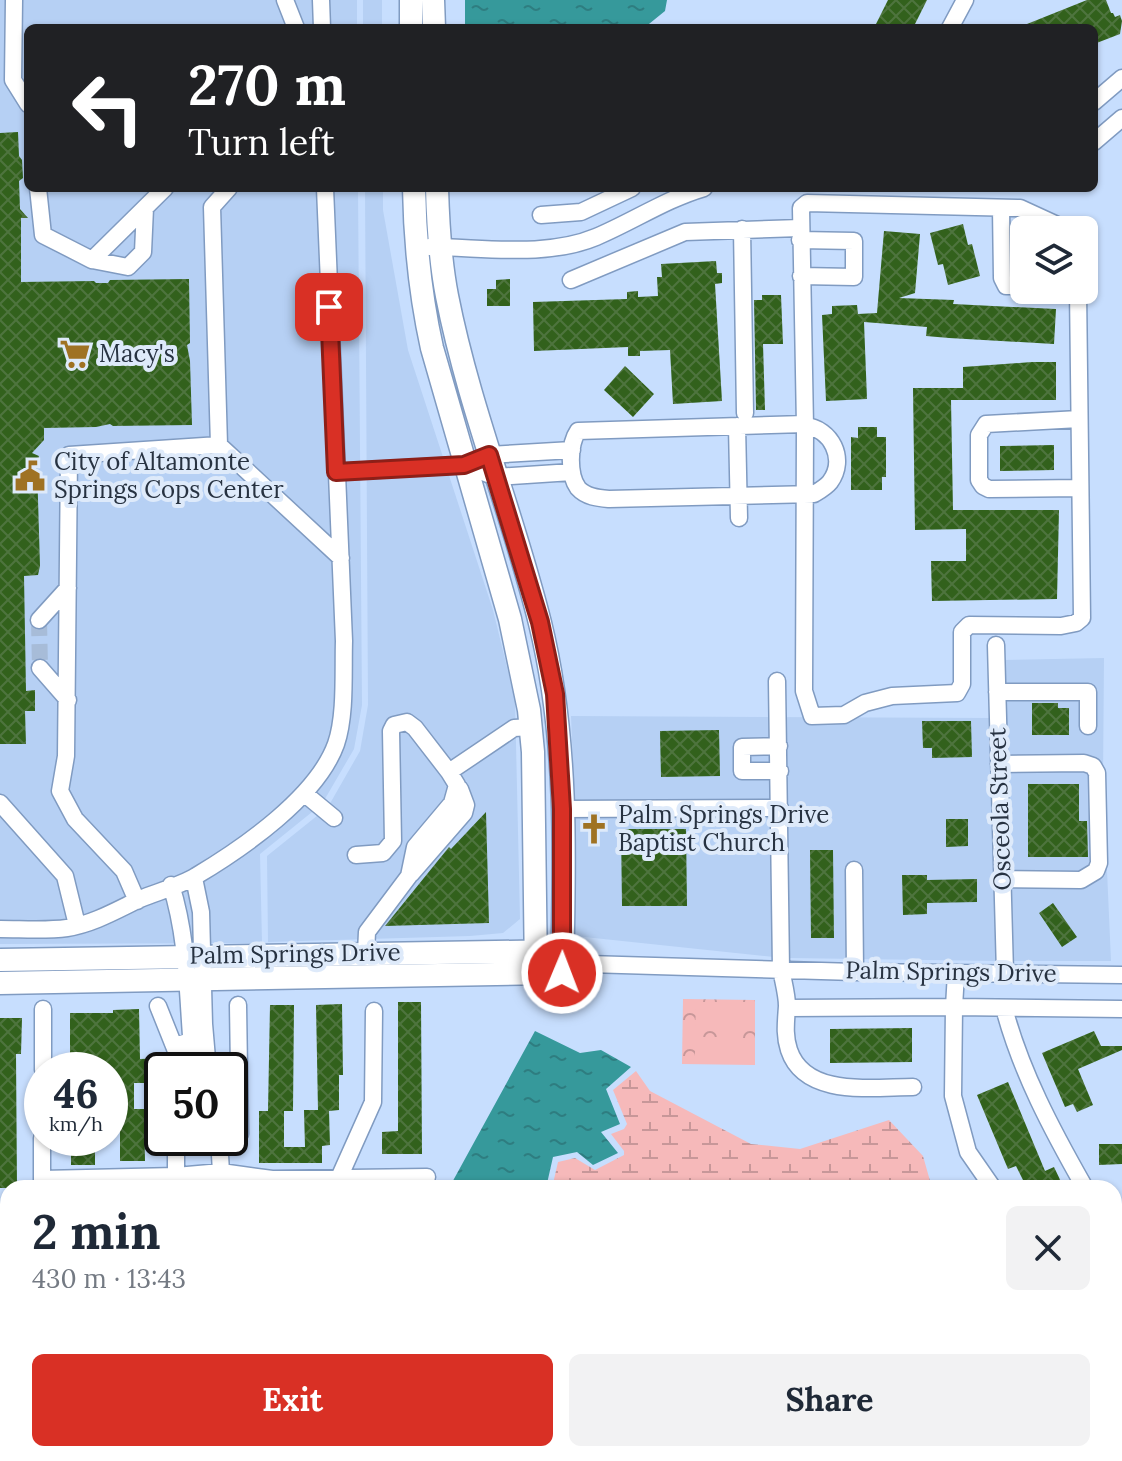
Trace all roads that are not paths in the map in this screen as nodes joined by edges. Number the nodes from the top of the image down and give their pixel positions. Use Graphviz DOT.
graph roads {
  1 [pos="14,0"];
  2 [pos="285,0"];
  3 [pos="321,0"];
  4 [pos="411,0"];
  5 [pos="433,0"];
  6 [pos="965,0"];
  7 [pos="294,24"];
  8 [pos="322,24"];
  9 [pos="411,24"];
  10 [pos="434,24"];
  11 [pos="952,24"];
  12 [pos="1122,78"];
  13 [pos="24,98"];
  14 [pos="1098,99"];
  15 [pos="1122,118"];
  16 [pos="1098,139"];
  17 [pos="38,192"];
  18 [pos="161,192"];
  19 [pos="225,192"];
  20 [pos="325,192"];
  21 [pos="414,192"];
  22 [pos="437,192"];
  23 [pos="624,192"];
  24 [pos="690,192"];
  25 [pos="145,208"];
  26 [pos="591,208"];
  27 [pos="1001,208"];
  28 [pos="541,215"];
  29 [pos="1041,216"];
  30 [pos="742,229"];
  31 [pos="603,233"];
  32 [pos="800,234"];
  33 [pos="415,247"];
  34 [pos="439,247"];
  35 [pos="92,260"];
  36 [pos="801,276"];
  37 [pos="571,280"];
  38 [pos="1010,286"];
  39 [pos="1078,304"];
  40 [pos="1079,419"];
  41 [pos="741,420"];
  42 [pos="805,425"];
  43 [pos="219,445"];
  44 [pos="572,450"];
  45 [pos="489,455"];
  46 [pos="464,465"];
  47 [pos="336,472"];
  48 [pos="572,472"];
  49 [pos="496,477"];
  50 [pos="1080,488"];
  51 [pos="738,495"];
  52 [pos="803,495"];
  53 [pos="739,518"];
  54 [pos="341,558"];
  55 [pos="68,588"];
  56 [pos="39,620"];
  57 [pos="996,645"];
  58 [pos="40,668"];
  59 [pos="777,681"];
  60 [pos="997,692"];
  61 [pos="68,700"];
  62 [pos="1088,726"];
  63 [pos="531,727"];
  64 [pos="779,746"];
  65 [pos="999,764"];
  66 [pos="780,771"];
  67 [pos="457,786"];
  68 [pos="305,794"];
  69 [pos="0,803"];
  70 [pos="780,808"];
  71 [pos="562,809"];
  72 [pos="334,818"];
  73 [pos="356,855"];
  74 [pos="854,870"];
  75 [pos="194,878"];
  76 [pos="1002,879"];
  77 [pos="171,885"];
  78 [pos="137,901"];
  79 [pos="77,925"];
  80 [pos="0,929"];
  81 [pos="366,953"];
  82 [pos="194,955"];
  83 [pos="0,960"];
  84 [pos="536,962"];
  85 [pos="563,962"];
  86 [pos="588,964"];
  87 [pos="781,969"];
  88 [pos="855,972"];
  89 [pos="956,973"];
  90 [pos="1005,973"];
  91 [pos="1122,975"];
  92 [pos="195,979"];
  93 [pos="0,983"];
  94 [pos="238,1005"];
  95 [pos="158,1006"];
  96 [pos="954,1007"];
  97 [pos="787,1008"];
  98 [pos="1004,1008"];
  99 [pos="43,1009"];
  100 [pos="1122,1009"];
  101 [pos="374,1011"];
  102 [pos="190,1039"];
  103 [pos="43,1052"];
  104 [pos="184,1052"];
  105 [pos="192,1052"];
  106 [pos="198,1052"];
  107 [pos="239,1052"];
  108 [pos="913,1087"];
  109 [pos="42,1156"];
  110 [pos="176,1156"];
  111 [pos="220,1156"];
  112 [pos="221,1172"];
  113 [pos="176,1176"];
  114 [pos="427,1177"];
  115 [pos="339,1178"];
  116 [pos="42,1180"];
  117 [pos="150,1180"];
  118 [pos="242,1180"];
  119 [pos="323,1180"];
  120 [pos="987,1180"];
  121 [pos="1081,1180"];
  1 -- 13 [label="street"];
  2 -- 7 [label="street"];
  3 -- 8 [label="street"];
  4 -- 9 [label="main road"];
  5 -- 10 [label="main road"];
  6 -- 11 [label="street"];
  12 -- 14 [label="street"];
  15 -- 16 [label="street"];
  17 -- 35 [label="street"];
  18 -- 25 [label="street"];
  19 -- 43 [label="street"];
  20 -- 47 [label="street"];
  21 -- 33 [label="main road"];
  22 -- 34 [label="main road"];
  23 -- 26 [label="street"];
  24 -- 31 [label="street"];
  25 -- 35 [label="street"];
  25 -- 35 [label="street"];
  26 -- 28 [label="street"];
  26 -- 31 [label="street"];
  27 -- 29 [label="street"];
  27 -- 32 [label="street"];
  27 -- 38 [label="street"];
  30 -- 32 [label="street"];
  30 -- 37 [label="street"];
  30 -- 41 [label="street"];
  31 -- 34 [label="street"];
  32 -- 36 [label="street"];
  32 -- 36 [label="street"];
  33 -- 34 [label="street"];
  33 -- 46 [label="main road"];
  34 -- 45 [label="main road"];
  36 -- 42 [label="street"];
  39 -- 40 [label="street"];
  40 -- 50 [label="street"];
  40 -- 50 [label="street"];
  41 -- 42 [label="street"];
  41 -- 44 [label="street"];
  41 -- 51 [label="street"];
  42 -- 52 [label="street"];
  42 -- 52 [label="street"];
  43 -- 54 [label="street"];
  43 -- 55 [label="street"];
  44 -- 45 [label="street"];
  44 -- 48 [label="street"];
  45 -- 46 [label="street"];
  45 -- 49 [label="main road"];
  46 -- 47 [label="street"];
  46 -- 49 [label="street"];
  46 -- 63 [label="main road"];
  47 -- 54 [label="street"];
  48 -- 49 [label="street"];
  48 -- 51 [label="street"];
  49 -- 71 [label="main road"];
  50 -- 52 [label="street"];
  51 -- 52 [label="street"];
  51 -- 53 [label="street"];
  54 -- 68 [label="street"];
  55 -- 56 [label="street"];
  55 -- 61 [label="street"];
  57 -- 60 [label="street, Osceola Street"];
  58 -- 61 [label="street"];
  59 -- 64 [label="street"];
  60 -- 62 [label="street"];
  60 -- 65 [label="street, Osceola Street"];
  61 -- 78 [label="street"];
  63 -- 67 [label="street"];
  63 -- 84 [label="main road"];
  64 -- 66 [label="street"];
  64 -- 66 [label="street"];
  65 -- 76 [label="street, Osceola Street"];
  65 -- 76 [label="street"];
  66 -- 70 [label="street"];
  67 -- 73 [label="street"];
  67 -- 81 [label="street"];
  68 -- 72 [label="street"];
  68 -- 75 [label="street"];
  69 -- 79 [label="street"];
  70 -- 71 [label="street"];
  70 -- 87 [label="street"];
  71 -- 85 [label="main road"];
  74 -- 88 [label="street"];
  75 -- 77 [label="street"];
  75 -- 82 [label="street"];
  76 -- 90 [label="street, Osceola Street"];
  77 -- 78 [label="street"];
  77 -- 82 [label="street"];
  78 -- 79 [label="street"];
  79 -- 80 [label="street"];
  81 -- 82 [label="main road, Palm Springs Drive"];
  81 -- 84 [label="main road, Palm Springs Drive"];
  82 -- 83 [label="main road, Palm Springs Drive"];
  82 -- 92 [label="street"];
  84 -- 85 [label="main road, Palm Springs Drive"];
  84 -- 92 [label="main road, Palm Springs Drive"];
  85 -- 86 [label="main road, Palm Springs Drive"];
  86 -- 87 [label="street, Palm Springs Drive"];
  87 -- 88 [label="street, Palm Springs Drive"];
  87 -- 97 [label="street"];
  88 -- 89 [label="street, Palm Springs Drive"];
  89 -- 90 [label="street, Palm Springs Drive"];
  89 -- 96 [label="street"];
  90 -- 91 [label="street, Palm Springs Drive"];
  92 -- 93 [label="main road, Palm Springs Drive"];
  92 -- 102 [label="street"];
  94 -- 107 [label="street"];
  95 -- 102 [label="street"];
  96 -- 97 [label="street"];
  96 -- 98 [label="street"];
  96 -- 120 [label="street"];
  97 -- 108 [label="street"];
  98 -- 100 [label="street"];
  98 -- 121 [label="street"];
  99 -- 103 [label="street"];
  101 -- 115 [label="street"];
  102 -- 104 [label="street"];
  102 -- 105 [label="street"];
  102 -- 106 [label="street"];
  109 -- 116 [label="street"];
  110 -- 113 [label="street"];
  111 -- 112 [label="street"];
  112 -- 113 [label="street"];
  112 -- 118 [label="street"];
  113 -- 117 [label="street"];
  114 -- 115 [label="street"];
  115 -- 119 [label="street"];
}
